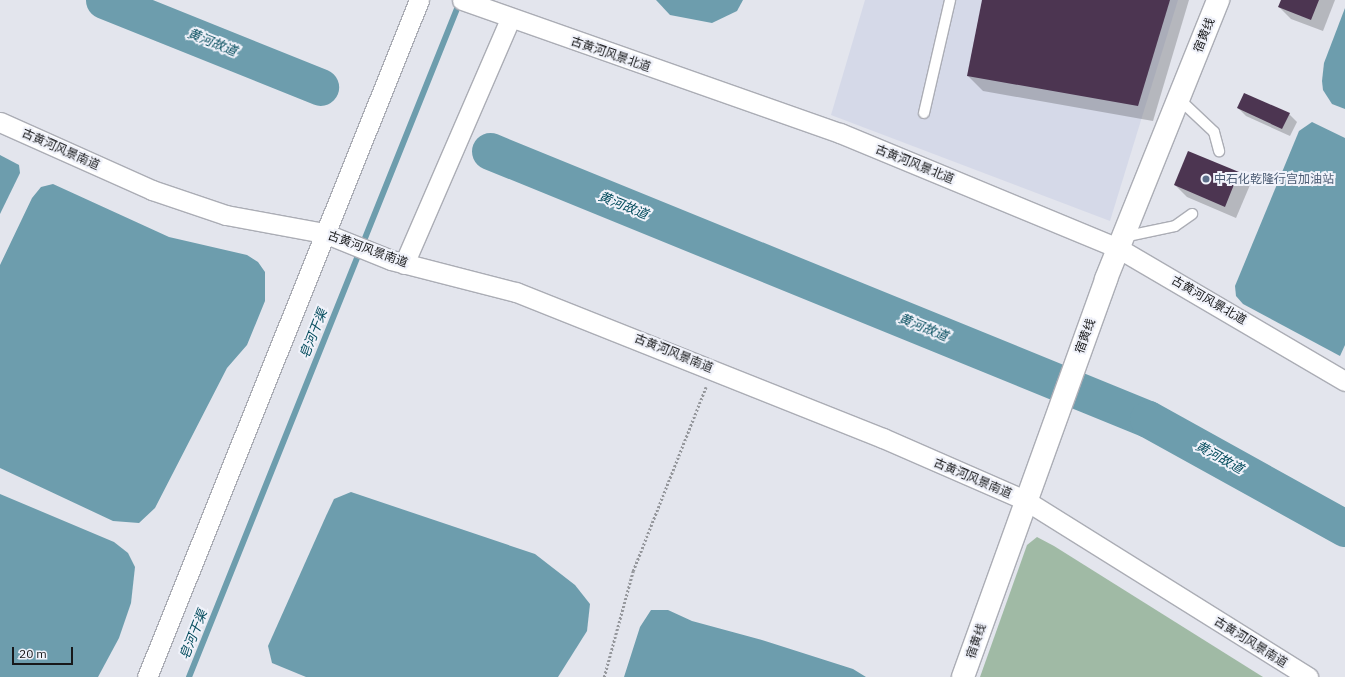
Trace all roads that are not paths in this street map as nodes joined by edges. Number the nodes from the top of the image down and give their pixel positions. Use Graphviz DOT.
graph roads {
  1 [pos="420,0"];
  2 [pos="462,0"];
  3 [pos="950,0"];
  4 [pos="1218,0"];
  5 [pos="503,16"];
  6 [pos="1178,99"];
  7 [pos="924,113"];
  8 [pos="0,122"];
  9 [pos="1219,151"];
  10 [pos="1192,214"];
  11 [pos="324,233"];
  12 [pos="1120,243"];
  13 [pos="404,264"];
  14 [pos="1345,381"];
  15 [pos="1026,498"];
  16 [pos="147,677"];
  17 [pos="963,677"];
  18 [pos="1308,677"];
  1 -- 11 [label="street"];
  2 -- 5 [label="street, 古黄河风景北道"];
  3 -- 7 [label="lane"];
  4 -- 6 [label="main road, 宿黄线"];
  5 -- 12 [label="street, 古黄河风景北道"];
  5 -- 13 [label="street"];
  6 -- 9 [label="lane"];
  6 -- 12 [label="main road, 宿黄线"];
  8 -- 11 [label="street, 古黄河风景南道"];
  10 -- 12 [label="lane"];
  11 -- 13 [label="street, 古黄河风景南道"];
  11 -- 16 [label="street"];
  12 -- 14 [label="street, 古黄河风景北道"];
  12 -- 15 [label="main road, 宿黄线"];
  13 -- 15 [label="street, 古黄河风景南道"];
  15 -- 17 [label="main road, 宿黄线"];
  15 -- 18 [label="street, 古黄河风景南道"];
}
